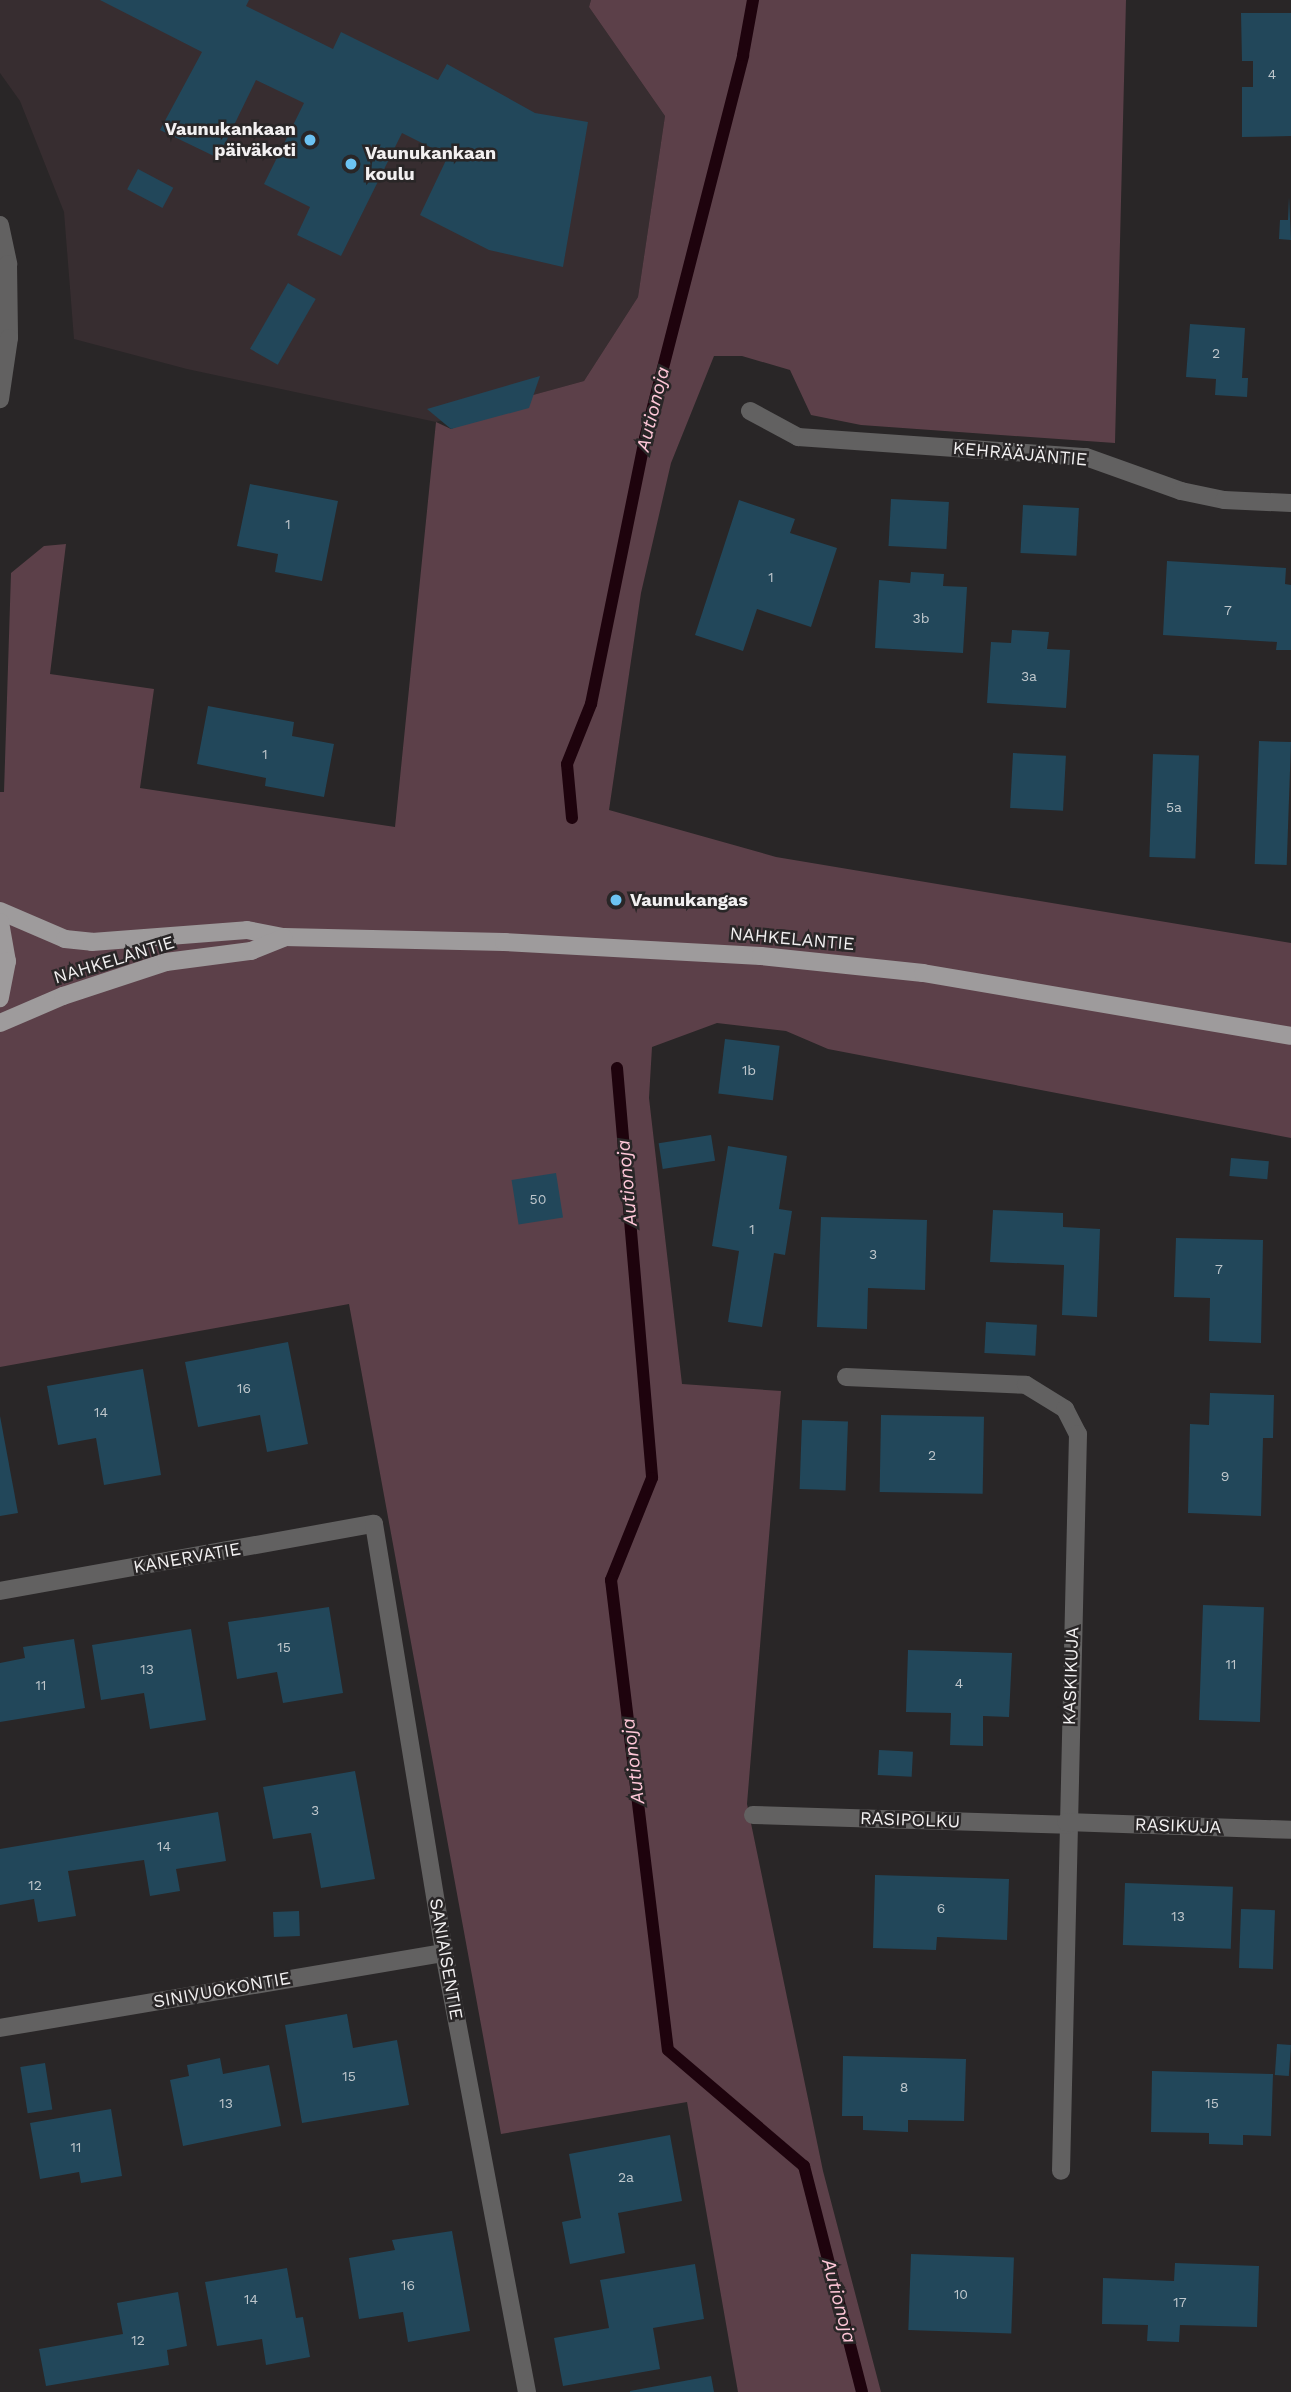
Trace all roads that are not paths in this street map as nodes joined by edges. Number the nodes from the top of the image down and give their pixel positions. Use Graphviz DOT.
graph roads {
  1 [pos="0,225"];
  2 [pos="0,399"];
  3 [pos="751,411"];
  4 [pos="1291,503"];
  5 [pos="0,911"];
  6 [pos="0,922"];
  7 [pos="284,937"];
  8 [pos="0,999"];
  9 [pos="0,1023"];
  10 [pos="1291,1036"];
  11 [pos="846,1377"];
  12 [pos="374,1524"];
  13 [pos="0,1591"];
  14 [pos="753,1815"];
  15 [pos="1066,1824"];
  16 [pos="1291,1830"];
  17 [pos="444,1953"];
  18 [pos="0,2028"];
  19 [pos="1061,2171"];
  20 [pos="527,2392"];
  1 -- 2 [label="street"];
  3 -- 4 [label="street, KEHRÄÄJÄNTIE"];
  5 -- 7 [label="main road, NAHKELANTIE"];
  6 -- 8 [label="main road"];
  7 -- 9 [label="main road, NAHKELANTIE"];
  7 -- 10 [label="main road, NAHKELANTIE"];
  11 -- 15 [label="street, KASKIKUJA"];
  12 -- 13 [label="street, KANERVATIE"];
  12 -- 17 [label="street, SANIAISENTIE"];
  14 -- 15 [label="street, RASIPOLKU"];
  15 -- 16 [label="street, RASIKUJA"];
  15 -- 19 [label="street, KASKIKUJA"];
  17 -- 18 [label="street, SINIVUOKONTIE"];
  17 -- 20 [label="street, SANIAISENTIE"];
}
